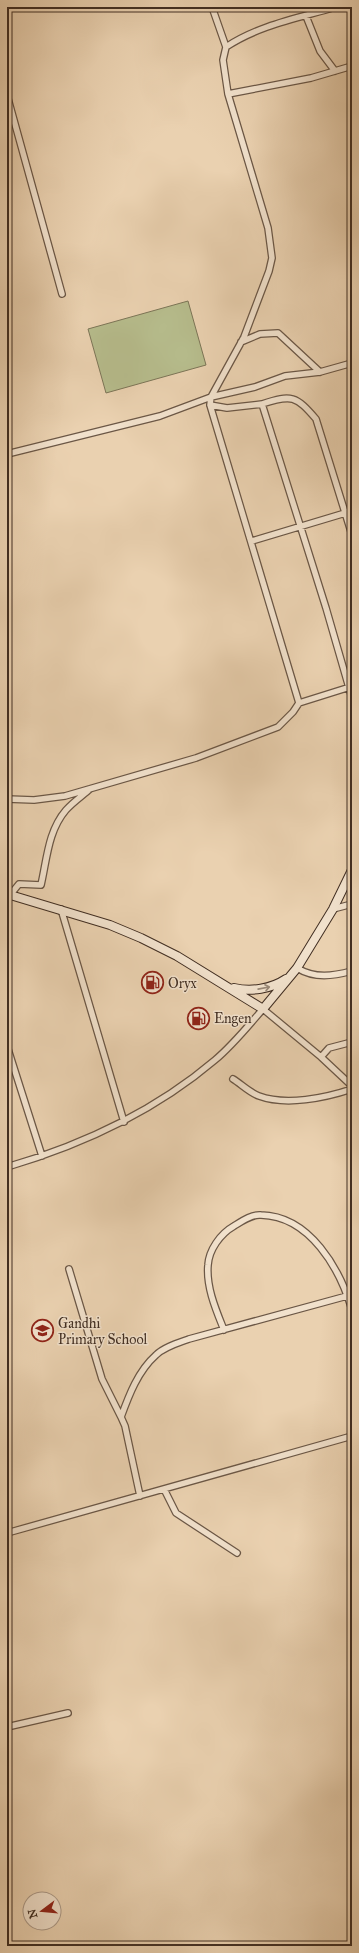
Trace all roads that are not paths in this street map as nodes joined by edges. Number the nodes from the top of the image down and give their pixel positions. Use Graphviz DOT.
graph roads {
  1 [pos="212,7"];
  2 [pos="336,7"];
  3 [pos="318,10"];
  4 [pos="306,16"];
  5 [pos="226,47"];
  6 [pos="352,66"];
  7 [pos="335,71"];
  8 [pos="228,94"];
  9 [pos="7,95"];
  10 [pos="62,294"];
  11 [pos="241,342"];
  12 [pos="352,363"];
  13 [pos="320,372"];
  14 [pos="211,397"];
  15 [pos="262,404"];
  16 [pos="210,405"];
  17 [pos="7,454"];
  18 [pos="352,511"];
  19 [pos="345,513"];
  20 [pos="300,526"];
  21 [pos="352,535"];
  22 [pos="252,541"];
  23 [pos="350,687"];
  24 [pos="352,698"];
  25 [pos="299,703"];
  26 [pos="91,788"];
  27 [pos="7,799"];
  28 [pos="352,870"];
  29 [pos="8,894"];
  30 [pos="352,904"];
  31 [pos="61,909"];
  32 [pos="333,909"];
  33 [pos="296,970"];
  34 [pos="352,971"];
  35 [pos="229,986"];
  36 [pos="263,1009"];
  37 [pos="352,1042"];
  38 [pos="7,1046"];
  39 [pos="321,1057"];
  40 [pos="233,1079"];
  41 [pos="352,1088"];
  42 [pos="124,1122"];
  43 [pos="42,1156"];
  44 [pos="7,1167"];
  45 [pos="69,1269"];
  46 [pos="347,1296"];
  47 [pos="352,1310"];
  48 [pos="224,1330"];
  49 [pos="121,1417"];
  50 [pos="352,1436"];
  51 [pos="164,1489"];
  52 [pos="140,1496"];
  53 [pos="7,1533"];
  54 [pos="237,1553"];
  55 [pos="68,1713"];
  56 [pos="7,1726"];
  1 -- 5 [label="street"];
  2 -- 3 [label="street"];
  3 -- 4 [label="street"];
  4 -- 5 [label="street"];
  4 -- 7 [label="street"];
  5 -- 8 [label="street"];
  6 -- 7 [label="street"];
  7 -- 8 [label="street"];
  8 -- 11 [label="street"];
  9 -- 10 [label="street"];
  11 -- 13 [label="street"];
  11 -- 14 [label="street"];
  12 -- 13 [label="street"];
  13 -- 14 [label="street"];
  14 -- 16 [label="street"];
  14 -- 17 [label="street"];
  15 -- 16 [label="street"];
  15 -- 19 [label="street"];
  15 -- 20 [label="street"];
  16 -- 22 [label="street"];
  18 -- 19 [label="street"];
  19 -- 20 [label="street"];
  19 -- 21 [label="street"];
  20 -- 22 [label="street"];
  20 -- 23 [label="street"];
  22 -- 25 [label="street"];
  23 -- 24 [label="street"];
  23 -- 25 [label="street"];
  25 -- 26 [label="street"];
  26 -- 27 [label="street"];
  26 -- 29 [label="street"];
  28 -- 32 [label="main road"];
  29 -- 31 [label="main road"];
  30 -- 32 [label="street"];
  31 -- 35 [label="main road"];
  31 -- 42 [label="street"];
  32 -- 33 [label="main road"];
  33 -- 34 [label="street"];
  35 -- 33 [label="main road, one-way"];
  33 -- 36 [label="main road"];
  35 -- 36 [label="main road"];
  36 -- 39 [label="street"];
  36 -- 42 [label="street"];
  37 -- 39 [label="street"];
  38 -- 43 [label="street"];
  39 -- 41 [label="street"];
  40 -- 41 [label="street"];
  42 -- 43 [label="street"];
  43 -- 44 [label="street"];
  45 -- 49 [label="street"];
  46 -- 47 [label="street"];
  46 -- 48 [label="street"];
  46 -- 48 [label="street"];
  48 -- 49 [label="street"];
  49 -- 52 [label="street"];
  50 -- 51 [label="street"];
  51 -- 52 [label="street"];
  51 -- 54 [label="street"];
  52 -- 53 [label="street"];
  55 -- 56 [label="street"];
}
